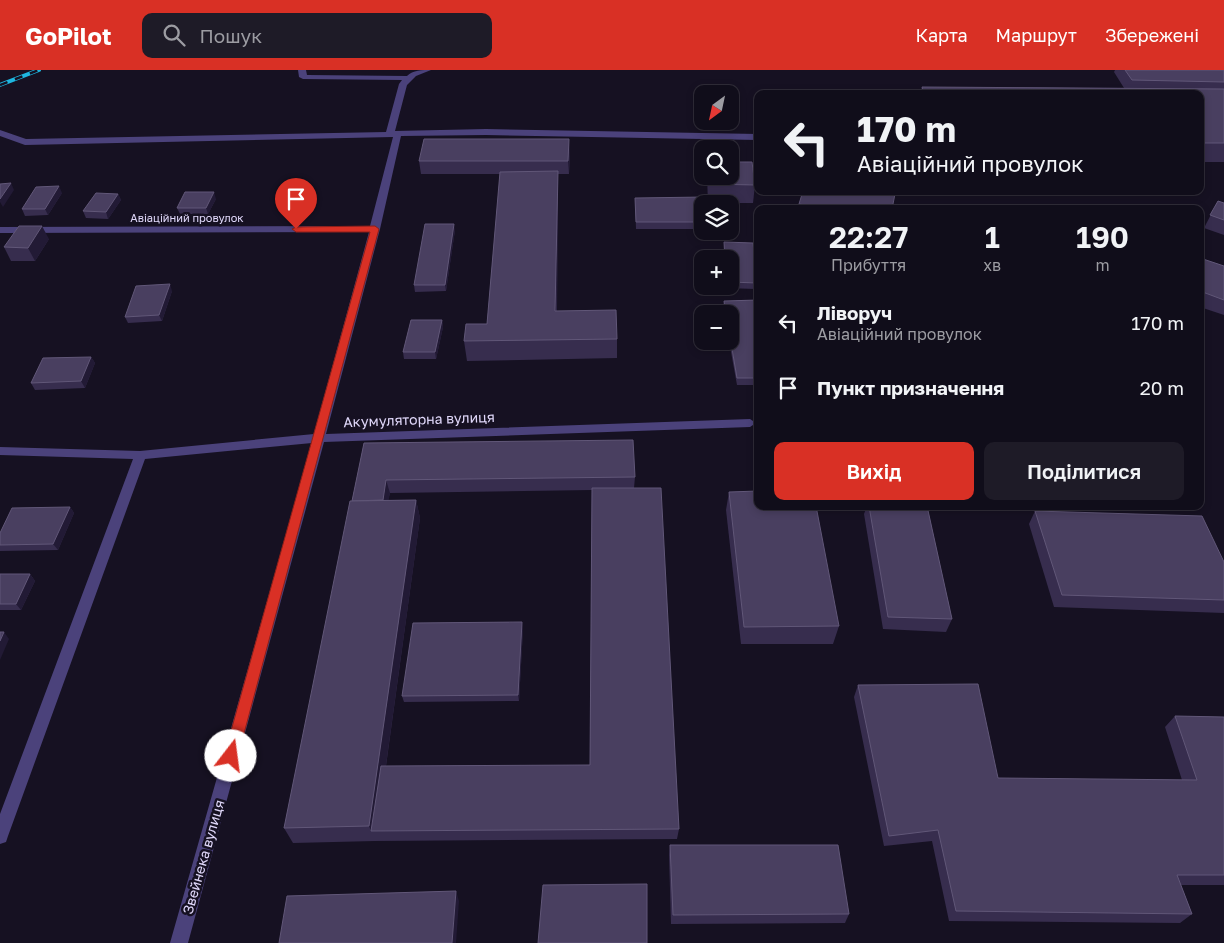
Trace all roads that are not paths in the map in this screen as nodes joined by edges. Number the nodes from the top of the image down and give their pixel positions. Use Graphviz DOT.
graph roads {
  1 [pos="302,70"];
  2 [pos="428,70"];
  3 [pos="409,78"];
  4 [pos="0,133"];
  5 [pos="394,133"];
  6 [pos="754,137"];
  7 [pos="375,229"];
  8 [pos="0,230"];
  9 [pos="750,422"];
  10 [pos="319,438"];
  11 [pos="0,451"];
  12 [pos="140,455"];
  13 [pos="0,836"];
  14 [pos="179,943"];
  1 -- 3 [label="street"];
  2 -- 3 [label="street"];
  3 -- 5 [label="street, Звейнека вулиця"];
  4 -- 5 [label="street"];
  5 -- 6 [label="street"];
  5 -- 7 [label="street, Звейнека вулиця"];
  7 -- 8 [label="street, Авіаційний провулок"];
  7 -- 10 [label="street, Звейнека вулиця"];
  9 -- 10 [label="street, Акумуляторна вулиця"];
  10 -- 12 [label="street, Акумуляторна вулиця"];
  10 -- 14 [label="street, Звейнека вулиця"];
  11 -- 12 [label="street, Акумуляторна вулиця"];
  12 -- 13 [label="street"];
}
